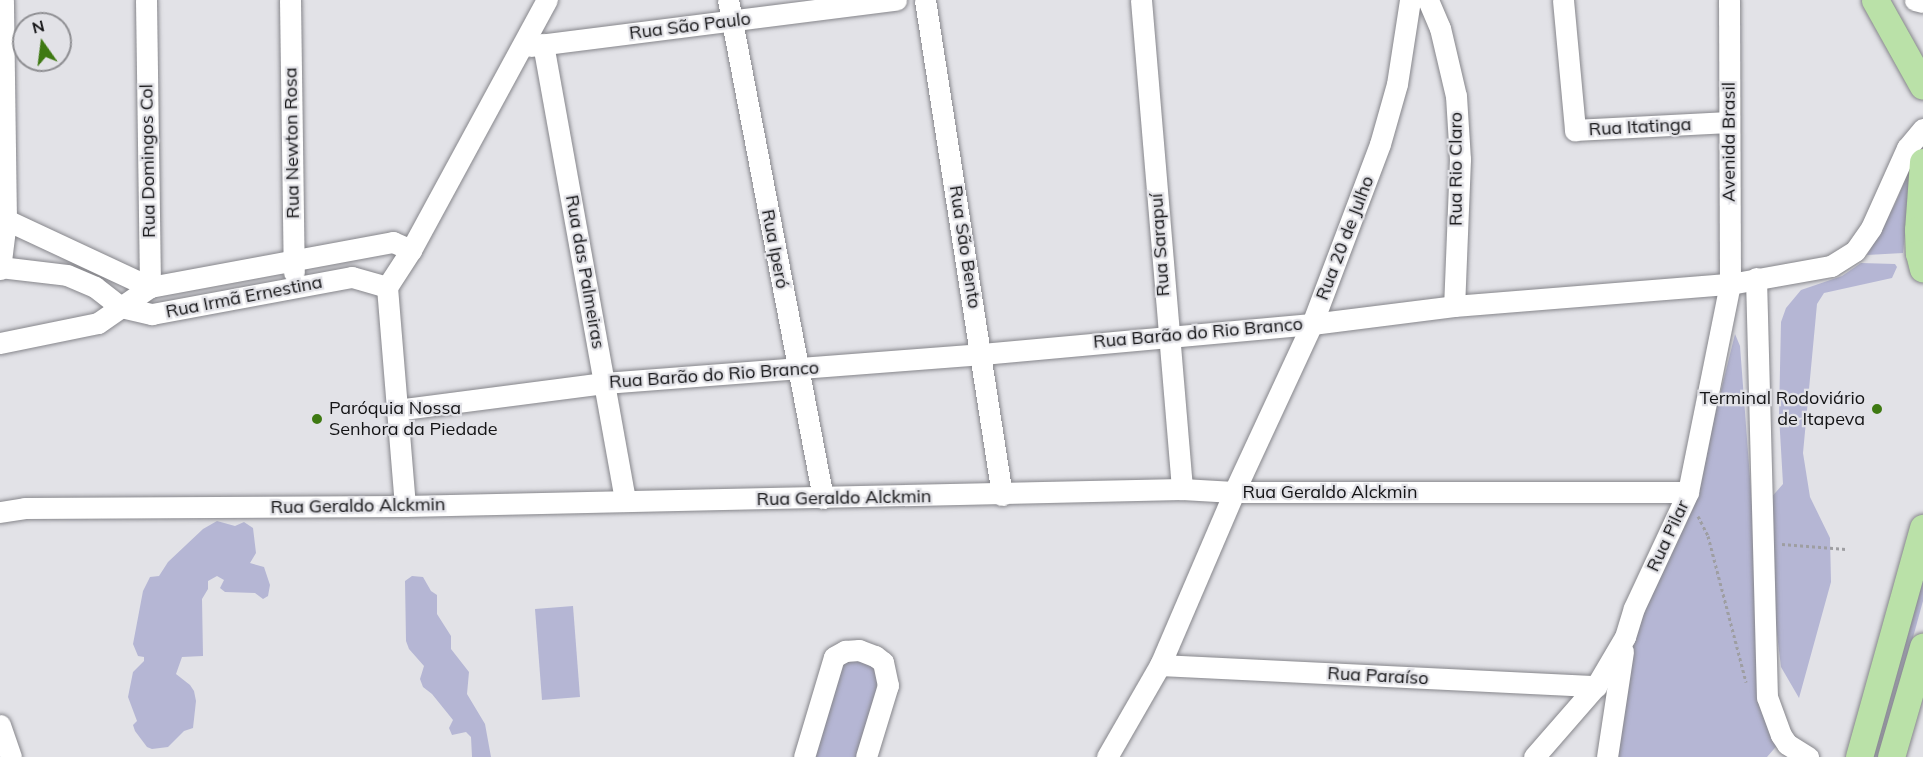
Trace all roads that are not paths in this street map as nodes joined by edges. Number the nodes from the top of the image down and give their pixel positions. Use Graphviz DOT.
graph roads {
  1 [pos="3,0"];
  2 [pos="146,0"];
  3 [pos="290,0"];
  4 [pos="547,0"];
  5 [pos="896,0"];
  6 [pos="925,0"];
  7 [pos="1141,0"];
  8 [pos="1410,0"];
  9 [pos="1428,0"];
  10 [pos="1563,0"];
  11 [pos="1729,0"];
  12 [pos="1875,0"];
  13 [pos="1915,0"];
  14 [pos="1923,2"];
  15 [pos="730,10"];
  16 [pos="543,44"];
  17 [pos="520,48"];
  18 [pos="1923,86"];
  19 [pos="1728,122"];
  20 [pos="1923,129"];
  21 [pos="1923,162"];
  22 [pos="3,219"];
  23 [pos="411,250"];
  24 [pos="294,259"];
  25 [pos="1,268"];
  26 [pos="1923,269"];
  27 [pos="1756,278"];
  28 [pos="1730,284"];
  29 [pos="150,287"];
  30 [pos="295,287"];
  31 [pos="387,287"];
  32 [pos="1454,306"];
  33 [pos="121,307"];
  34 [pos="1312,324"];
  35 [pos="1167,335"];
  36 [pos="0,343"];
  37 [pos="982,354"];
  38 [pos="798,370"];
  39 [pos="605,383"];
  40 [pos="396,410"];
  41 [pos="1182,489"];
  42 [pos="1234,492"];
  43 [pos="1002,495"];
  44 [pos="823,498"];
  45 [pos="1685,500"];
  46 [pos="625,501"];
  47 [pos="405,506"];
  48 [pos="0,512"];
  49 [pos="1923,528"];
  50 [pos="1625,637"];
  51 [pos="1923,646"];
  52 [pos="1160,665"];
  53 [pos="1596,686"];
  54 [pos="0,725"];
  55 [pos="11,757"];
  56 [pos="804,757"];
  57 [pos="866,757"];
  58 [pos="1107,757"];
  59 [pos="1534,757"];
  60 [pos="1607,757"];
  61 [pos="1808,757"];
  62 [pos="1859,757"];
  63 [pos="1891,757"];
  1 -- 22 [label="street"];
  2 -- 29 [label="street, Rua Domingos Col"];
  3 -- 24 [label="street, Rua Newton Rosa"];
  4 -- 17 [label="street"];
  5 -- 15 [label="street, Rua São Paulo"];
  6 -- 37 [label="street, Rua São Bento"];
  7 -- 35 [label="street, Rua Sarapuí"];
  8 -- 34 [label="street, Rua 20 de Julho"];
  9 -- 32 [label="street, Rua Rio Claro"];
  10 -- 19 [label="street, Rua Itatinga"];
  11 -- 19 [label="street, Avenida Brasil"];
  12 -- 18 [label="main road"];
  13 -- 14 [label="street"];
  15 -- 16 [label="street, Rua São Paulo"];
  15 -- 38 [label="street, Rua Iperó"];
  16 -- 17 [label="street, Rua São Paulo"];
  16 -- 39 [label="street, Rua das Palmeiras"];
  17 -- 23 [label="street"];
  19 -- 28 [label="street, Avenida Brasil"];
  20 -- 27 [label="street, Rua Barão do Rio Branco"];
  21 -- 26 [label="main road"];
  22 -- 25 [label="street"];
  22 -- 29 [label="street"];
  23 -- 24 [label="street, Rua Irmã Ernestina"];
  23 -- 31 [label="street"];
  24 -- 29 [label="street, Rua Irmã Ernestina"];
  24 -- 30 [label="street, Rua Newton Rosa"];
  25 -- 33 [label="street"];
  27 -- 28 [label="street, Rua Barão do Rio Branco"];
  27 -- 61 [label="street"];
  28 -- 32 [label="street, Rua Barão do Rio Branco"];
  28 -- 45 [label="street, Rua Pilar"];
  29 -- 33 [label="street"];
  30 -- 31 [label="street, Rua Irmã Ernestina"];
  30 -- 33 [label="street, Rua Irmã Ernestina"];
  31 -- 40 [label="street"];
  32 -- 34 [label="street, Rua Barão do Rio Branco"];
  33 -- 36 [label="street"];
  34 -- 35 [label="street, Rua Barão do Rio Branco"];
  34 -- 42 [label="street, Rua 20 de Julho"];
  35 -- 37 [label="street, Rua Barão do Rio Branco"];
  35 -- 41 [label="street, Rua Sarapuí"];
  37 -- 38 [label="street, Rua Barão do Rio Branco"];
  37 -- 43 [label="street, Rua São Bento"];
  38 -- 39 [label="street, Rua Barão do Rio Branco"];
  38 -- 44 [label="street, Rua Iperó"];
  39 -- 40 [label="street, Rua Barão do Rio Branco"];
  39 -- 46 [label="street, Rua das Palmeiras"];
  40 -- 47 [label="street"];
  41 -- 42 [label="street, Rua Geraldo Alckmin"];
  41 -- 43 [label="street, Rua Geraldo Alckmin"];
  42 -- 45 [label="street, Rua Geraldo Alckmin"];
  42 -- 52 [label="street, Rua 20 de Julho"];
  43 -- 44 [label="street, Rua Geraldo Alckmin"];
  44 -- 46 [label="street, Rua Geraldo Alckmin"];
  45 -- 50 [label="street, Rua Pilar"];
  46 -- 47 [label="street, Rua Geraldo Alckmin"];
  47 -- 48 [label="street, Rua Geraldo Alckmin"];
  49 -- 62 [label="main road"];
  50 -- 53 [label="street, Rua Pilar"];
  50 -- 60 [label="street"];
  51 -- 63 [label="main road"];
  52 -- 53 [label="street, Rua Paraíso"];
  52 -- 58 [label="street, Rua 20 de Julho"];
  53 -- 59 [label="street, Rua Pilar"];
  54 -- 55 [label="street"];
  56 -- 57 [label="street"];
}
